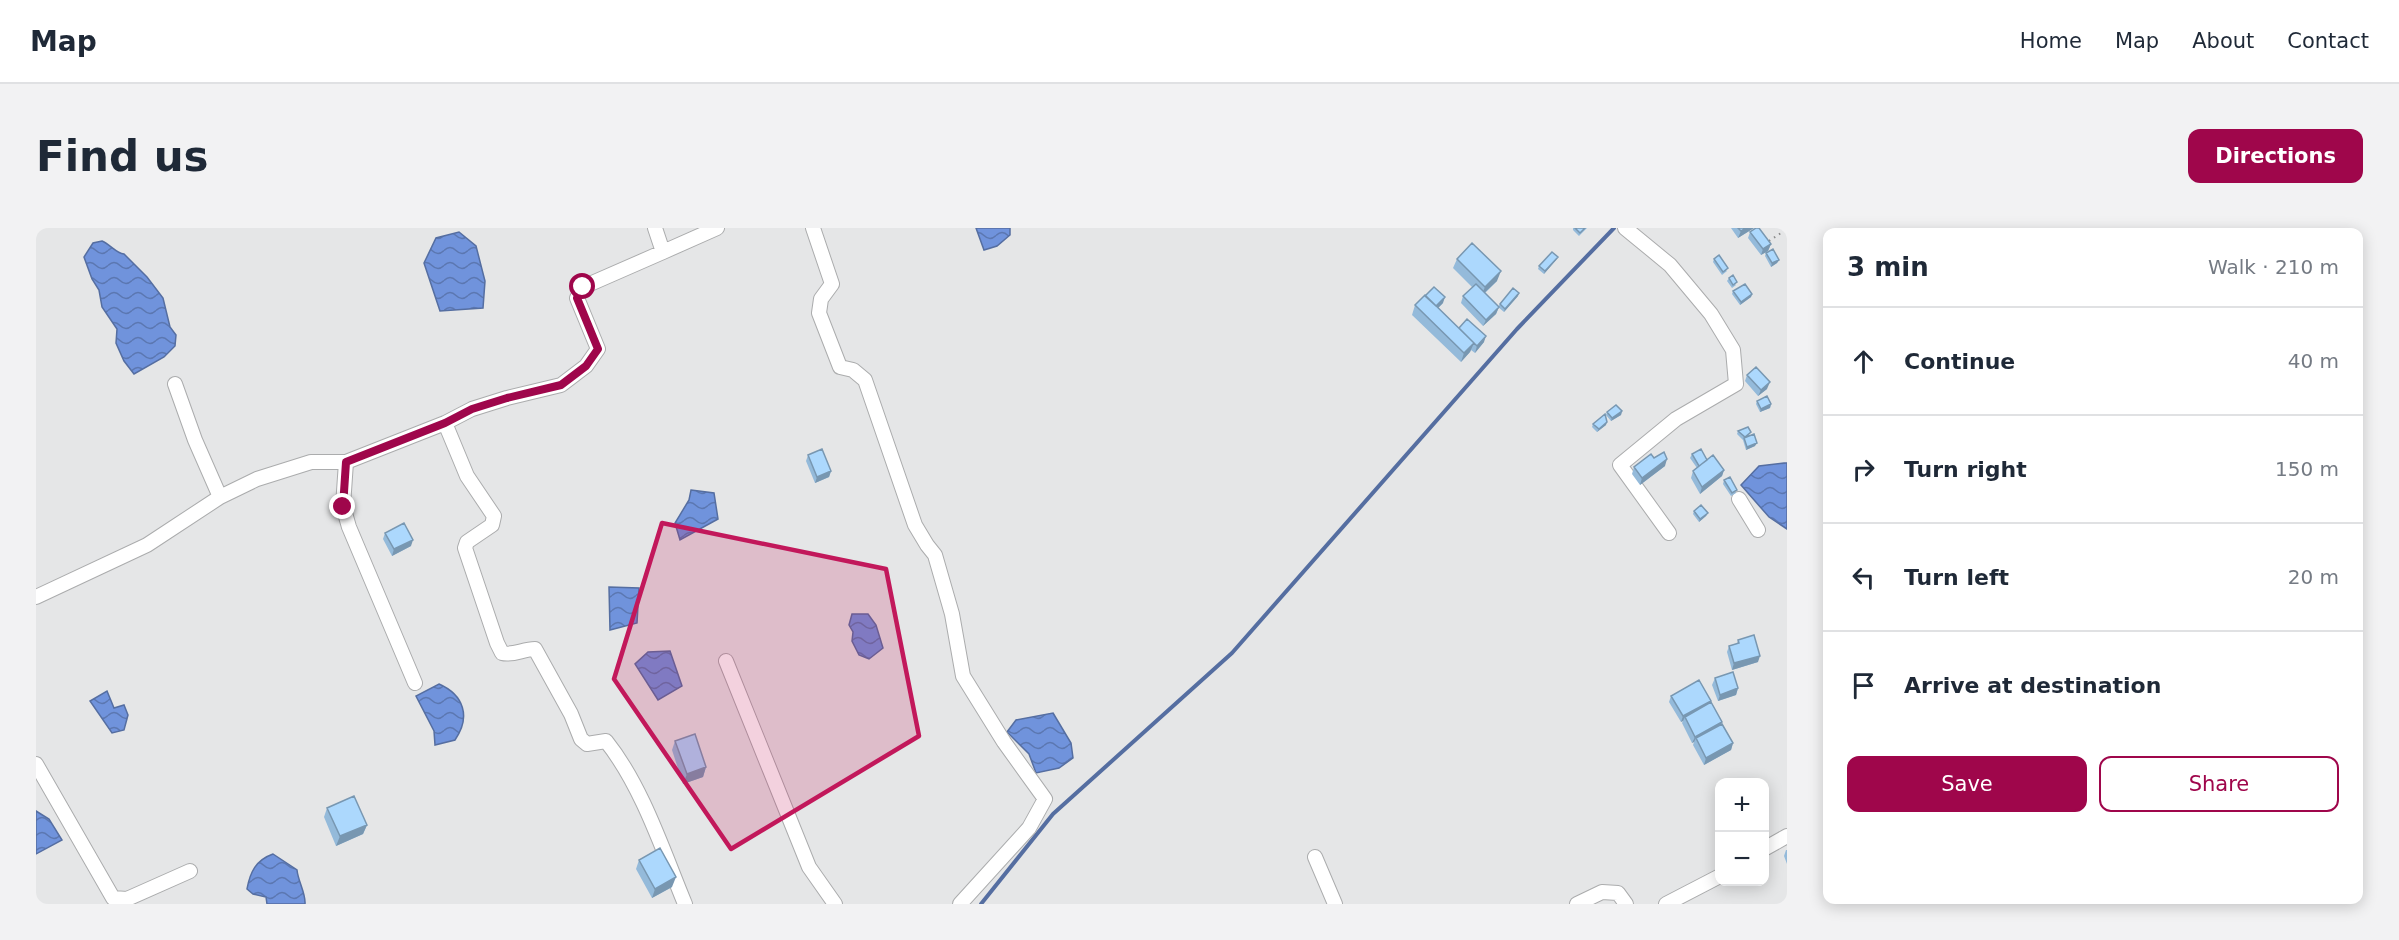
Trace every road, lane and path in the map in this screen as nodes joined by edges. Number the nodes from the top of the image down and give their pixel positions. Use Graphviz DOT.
graph roads {
  1 [pos="655,228"];
  2 [pos="717,228"];
  3 [pos="813,228"];
  4 [pos="1625,228"];
  5 [pos="1787,229"];
  6 [pos="1769,241"];
  7 [pos="663,252"];
  8 [pos="174,384"];
  9 [pos="445,423"];
  10 [pos="346,462"];
  11 [pos="220,497"];
  12 [pos="1739,499"];
  13 [pos="1758,530"];
  14 [pos="1669,533"];
  15 [pos="36,597"];
  16 [pos="726,661"];
  17 [pos="416,683"];
  18 [pos="36,764"];
  19 [pos="1787,836"];
  20 [pos="1769,846"];
  21 [pos="1315,857"];
  22 [pos="190,871"];
  23 [pos="1715,878"];
  24 [pos="114,901"];
  25 [pos="686,904"];
  26 [pos="835,904"];
  27 [pos="960,904"];
  28 [pos="1335,904"];
  29 [pos="1577,904"];
  30 [pos="1626,904"];
  31 [pos="1666,904"];
  1 -- 7 [label="street"];
  2 -- 7 [label="street"];
  3 -- 27 [label="street"];
  4 -- 14 [label="street"];
  5 -- 6 [label="path"];
  7 -- 9 [label="street"];
  8 -- 11 [label="street"];
  9 -- 10 [label="street"];
  9 -- 25 [label="street"];
  10 -- 11 [label="street"];
  10 -- 17 [label="street"];
  11 -- 15 [label="street"];
  12 -- 13 [label="street"];
  16 -- 26 [label="street"];
  18 -- 24 [label="street"];
  19 -- 20 [label="street"];
  21 -- 28 [label="street"];
  22 -- 24 [label="street"];
  23 -- 31 [label="street"];
  29 -- 30 [label="street"];
}
